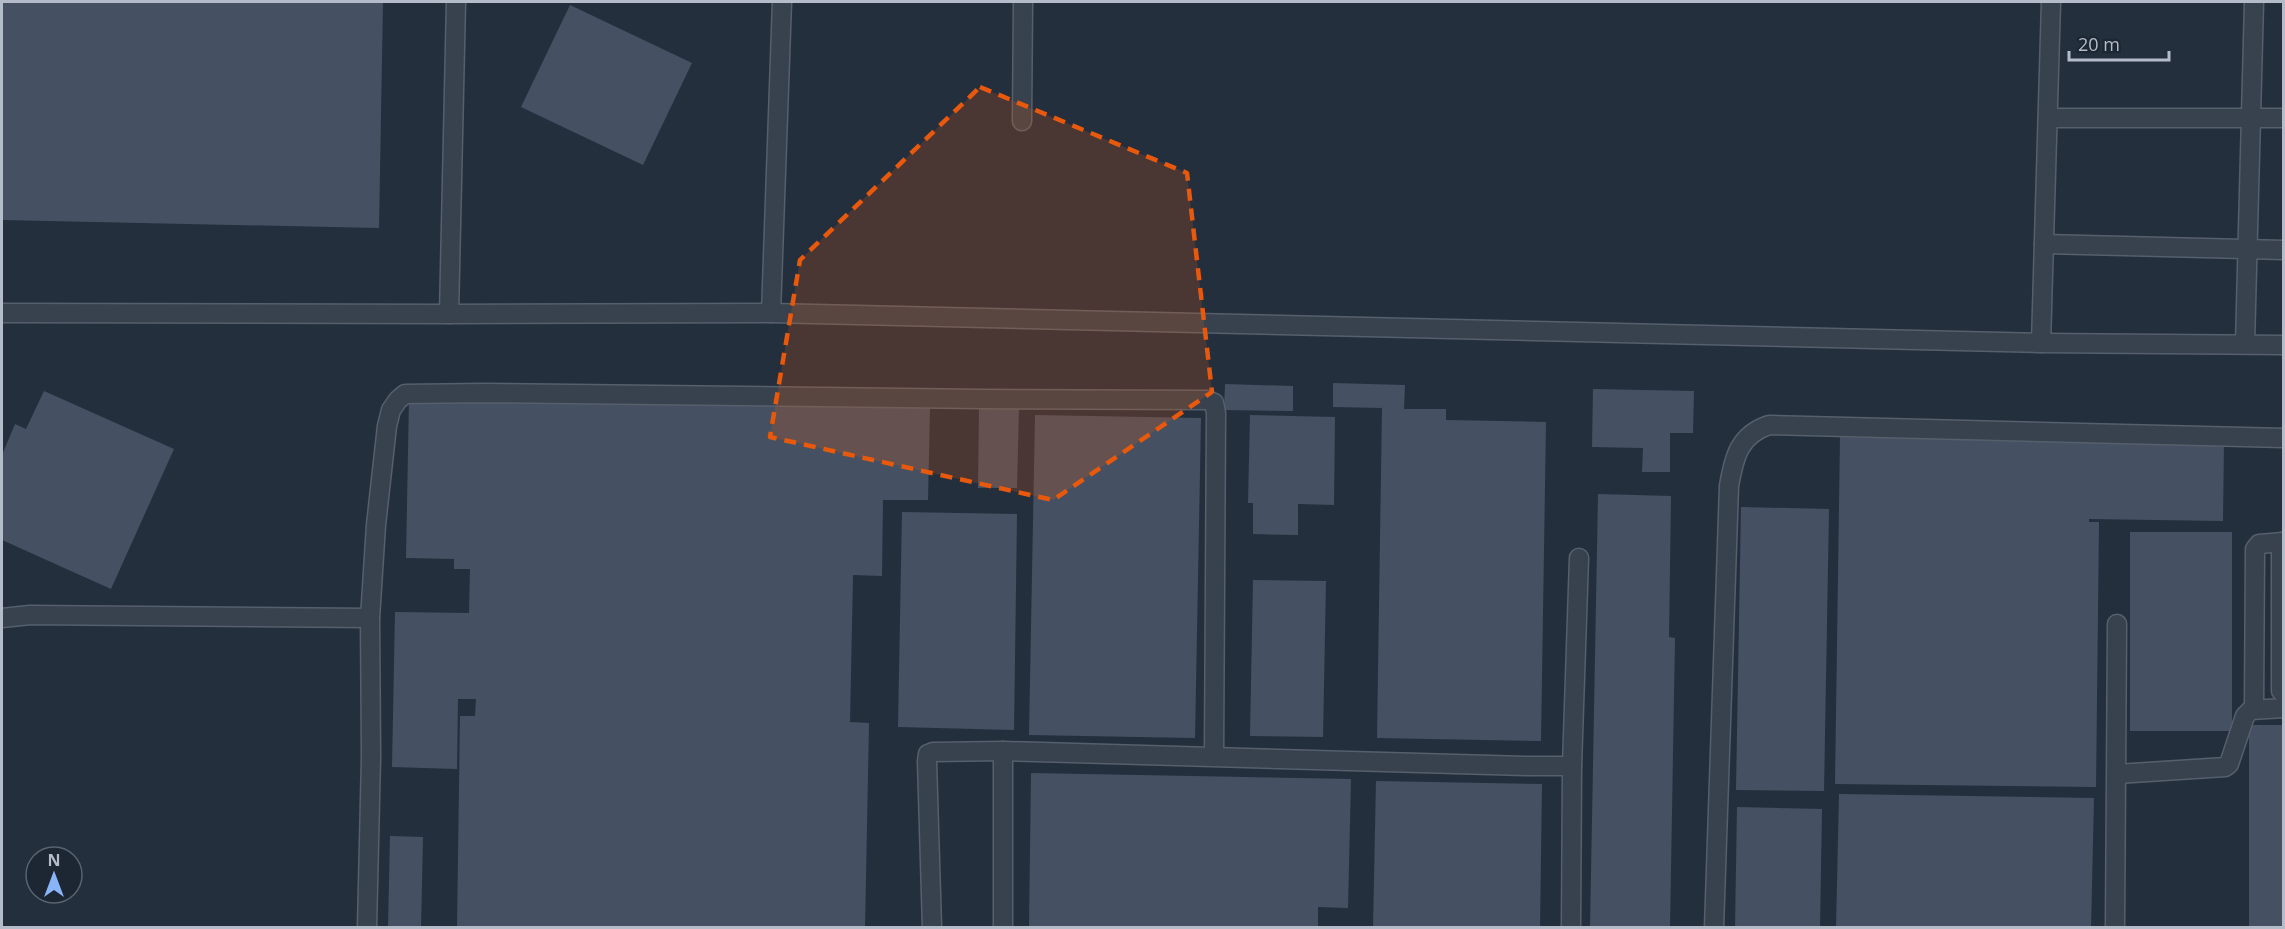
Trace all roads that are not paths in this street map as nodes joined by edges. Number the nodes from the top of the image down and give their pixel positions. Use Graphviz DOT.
graph roads {
  1 [pos="456,2"];
  2 [pos="782,2"];
  3 [pos="1023,2"];
  4 [pos="2051,2"];
  5 [pos="2254,2"];
  6 [pos="2048,118"];
  7 [pos="2251,118"];
  8 [pos="2283,118"];
  9 [pos="1022,121"];
  10 [pos="2044,244"];
  11 [pos="2247,249"];
  12 [pos="2283,250"];
  13 [pos="2,313"];
  14 [pos="771,313"];
  15 [pos="449,314"];
  16 [pos="2041,343"];
  17 [pos="2245,344"];
  18 [pos="2283,345"];
  19 [pos="2283,438"];
  20 [pos="2282,543"];
  21 [pos="1579,558"];
  22 [pos="2,618"];
  23 [pos="370,618"];
  24 [pos="2117,624"];
  25 [pos="2283,694"];
  26 [pos="2254,708"];
  27 [pos="2283,708"];
  28 [pos="1003,751"];
  29 [pos="1214,756"];
  30 [pos="1572,766"];
  31 [pos="2116,774"];
  32 [pos="367,927"];
  33 [pos="932,927"];
  34 [pos="1003,927"];
  35 [pos="1571,927"];
  36 [pos="1714,927"];
  37 [pos="2115,927"];
  1 -- 15 [label="lane"];
  2 -- 14 [label="lane"];
  3 -- 9 [label="lane"];
  4 -- 6 [label="lane"];
  5 -- 7 [label="lane"];
  6 -- 7 [label="lane"];
  6 -- 10 [label="lane"];
  7 -- 8 [label="lane"];
  7 -- 11 [label="lane"];
  10 -- 11 [label="lane"];
  10 -- 16 [label="lane"];
  11 -- 12 [label="lane"];
  11 -- 17 [label="lane"];
  13 -- 15 [label="lane"];
  14 -- 15 [label="lane"];
  14 -- 16 [label="lane"];
  16 -- 17 [label="lane"];
  17 -- 18 [label="lane"];
  19 -- 36 [label="lane"];
  20 -- 25 [label="lane"];
  20 -- 26 [label="lane"];
  21 -- 30 [label="lane"];
  22 -- 23 [label="lane"];
  23 -- 29 [label="lane"];
  23 -- 32 [label="lane"];
  24 -- 31 [label="lane"];
  26 -- 27 [label="lane"];
  26 -- 31 [label="lane"];
  28 -- 29 [label="lane"];
  28 -- 33 [label="lane"];
  28 -- 34 [label="lane"];
  29 -- 30 [label="lane"];
  30 -- 35 [label="lane"];
  31 -- 37 [label="lane"];
}
